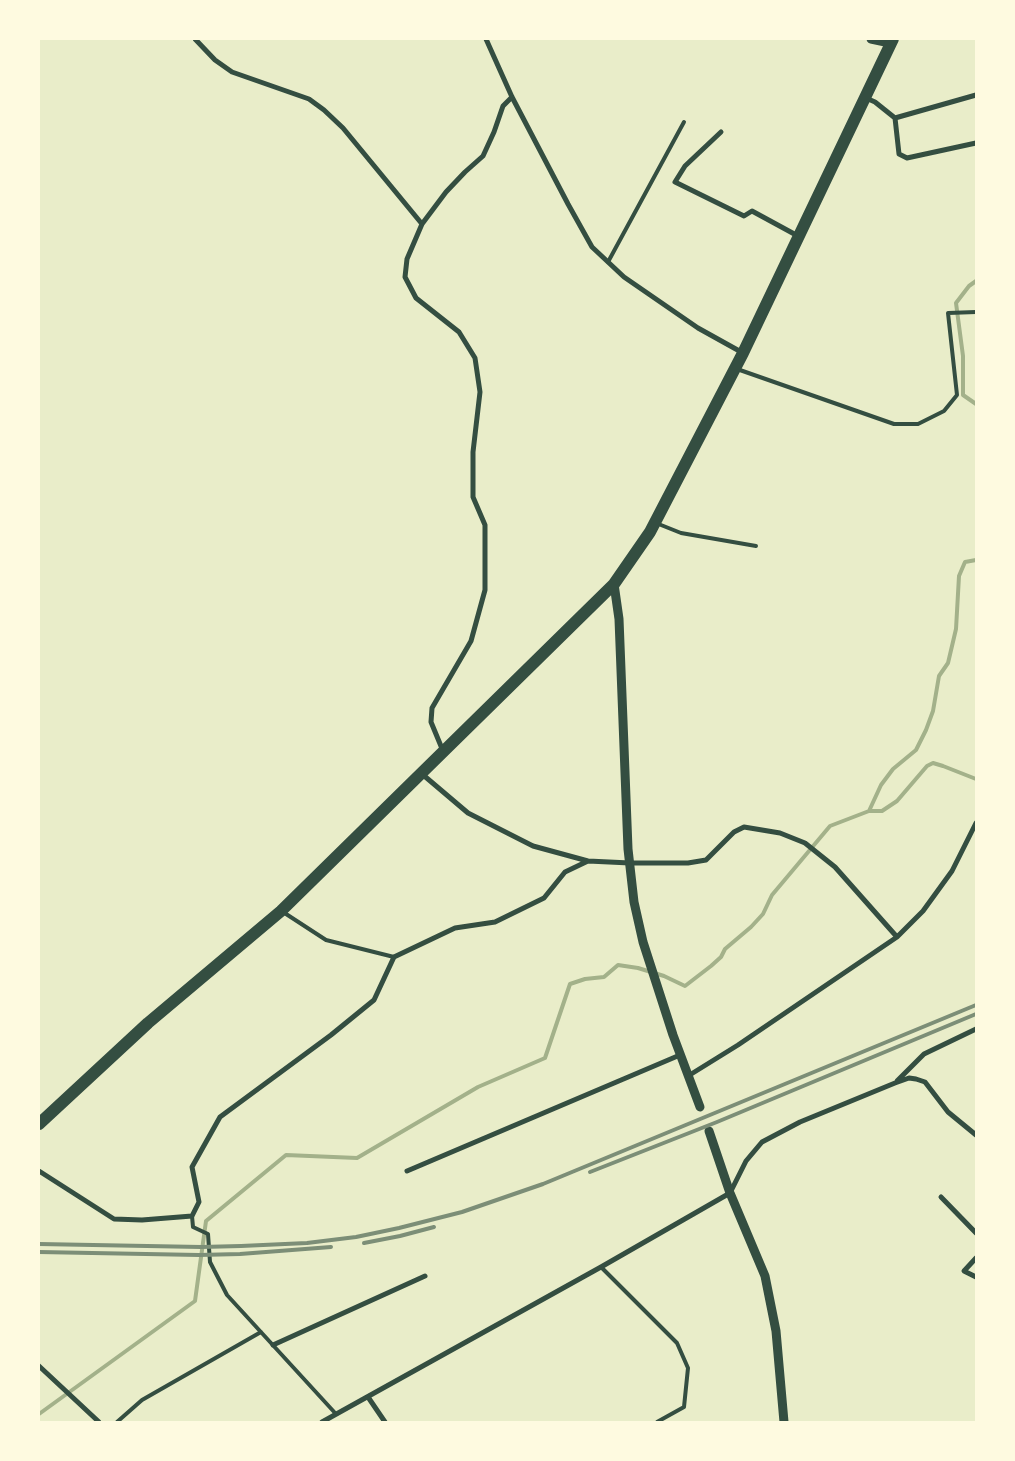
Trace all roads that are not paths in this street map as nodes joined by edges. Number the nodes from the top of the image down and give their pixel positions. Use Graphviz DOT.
graph roads {
  1 [pos="195,39"];
  2 [pos="486,39"];
  3 [pos="871,39"];
  4 [pos="892,41"];
  5 [pos="976,95"];
  6 [pos="864,97"];
  7 [pos="512,98"];
  8 [pos="895,118"];
  9 [pos="684,122"];
  10 [pos="721,132"];
  11 [pos="976,143"];
  12 [pos="422,224"];
  13 [pos="798,236"];
  14 [pos="608,262"];
  15 [pos="976,312"];
  16 [pos="743,353"];
  17 [pos="735,368"];
  18 [pos="655,523"];
  19 [pos="756,546"];
  20 [pos="614,584"];
  21 [pos="443,751"];
  22 [pos="421,773"];
  23 [pos="976,823"];
  24 [pos="588,861"];
  25 [pos="630,863"];
  26 [pos="281,911"];
  27 [pos="897,936"];
  28 [pos="394,956"];
  29 [pos="976,1029"];
  30 [pos="680,1055"];
  31 [pos="687,1076"];
  32 [pos="893,1084"];
  33 [pos="700,1107"];
  34 [pos="39,1124"];
  35 [pos="709,1131"];
  36 [pos="976,1135"];
  37 [pos="39,1171"];
  38 [pos="407,1171"];
  39 [pos="730,1193"];
  40 [pos="941,1197"];
  41 [pos="192,1216"];
  42 [pos="976,1233"];
  43 [pos="976,1258"];
  44 [pos="601,1267"];
  45 [pos="425,1276"];
  46 [pos="976,1277"];
  47 [pos="261,1332"];
  48 [pos="272,1345"];
  49 [pos="39,1366"];
  50 [pos="368,1396"];
  51 [pos="336,1414"];
  52 [pos="99,1422"];
  53 [pos="117,1422"];
  54 [pos="322,1422"];
  55 [pos="385,1422"];
  56 [pos="657,1422"];
  57 [pos="784,1422"];
  1 -- 12 [label="street"];
  2 -- 7 [label="street"];
  3 -- 4 [label="street"];
  4 -- 6 [label="main road"];
  5 -- 8 [label="street"];
  6 -- 8 [label="street"];
  6 -- 13 [label="main road"];
  7 -- 12 [label="street"];
  7 -- 14 [label="street"];
  8 -- 11 [label="street"];
  9 -- 14 [label="lane"];
  10 -- 13 [label="street"];
  12 -- 21 [label="street"];
  13 -- 16 [label="main road"];
  14 -- 16 [label="street"];
  15 -- 17 [label="lane"];
  16 -- 17 [label="main road"];
  17 -- 18 [label="main road"];
  18 -- 19 [label="lane"];
  18 -- 20 [label="main road"];
  20 -- 21 [label="main road"];
  20 -- 25 [label="street"];
  21 -- 22 [label="main road"];
  22 -- 24 [label="street"];
  22 -- 26 [label="main road"];
  23 -- 27 [label="street"];
  24 -- 25 [label="street"];
  24 -- 28 [label="street"];
  25 -- 27 [label="street"];
  25 -- 30 [label="street"];
  26 -- 28 [label="lane"];
  26 -- 34 [label="main road"];
  27 -- 31 [label="street"];
  28 -- 41 [label="street"];
  29 -- 32 [label="street"];
  30 -- 31 [label="street"];
  30 -- 38 [label="street"];
  31 -- 33 [label="street"];
  32 -- 36 [label="street"];
  32 -- 39 [label="street"];
  35 -- 39 [label="street"];
  37 -- 41 [label="street"];
  39 -- 44 [label="street"];
  39 -- 57 [label="street"];
  40 -- 42 [label="street"];
  41 -- 47 [label="lane"];
  43 -- 46 [label="street"];
  44 -- 50 [label="street"];
  44 -- 56 [label="lane"];
  45 -- 48 [label="street"];
  47 -- 48 [label="lane"];
  47 -- 53 [label="lane"];
  48 -- 51 [label="lane"];
  49 -- 52 [label="street"];
  50 -- 51 [label="street"];
  50 -- 55 [label="street"];
  51 -- 54 [label="street"];
}
